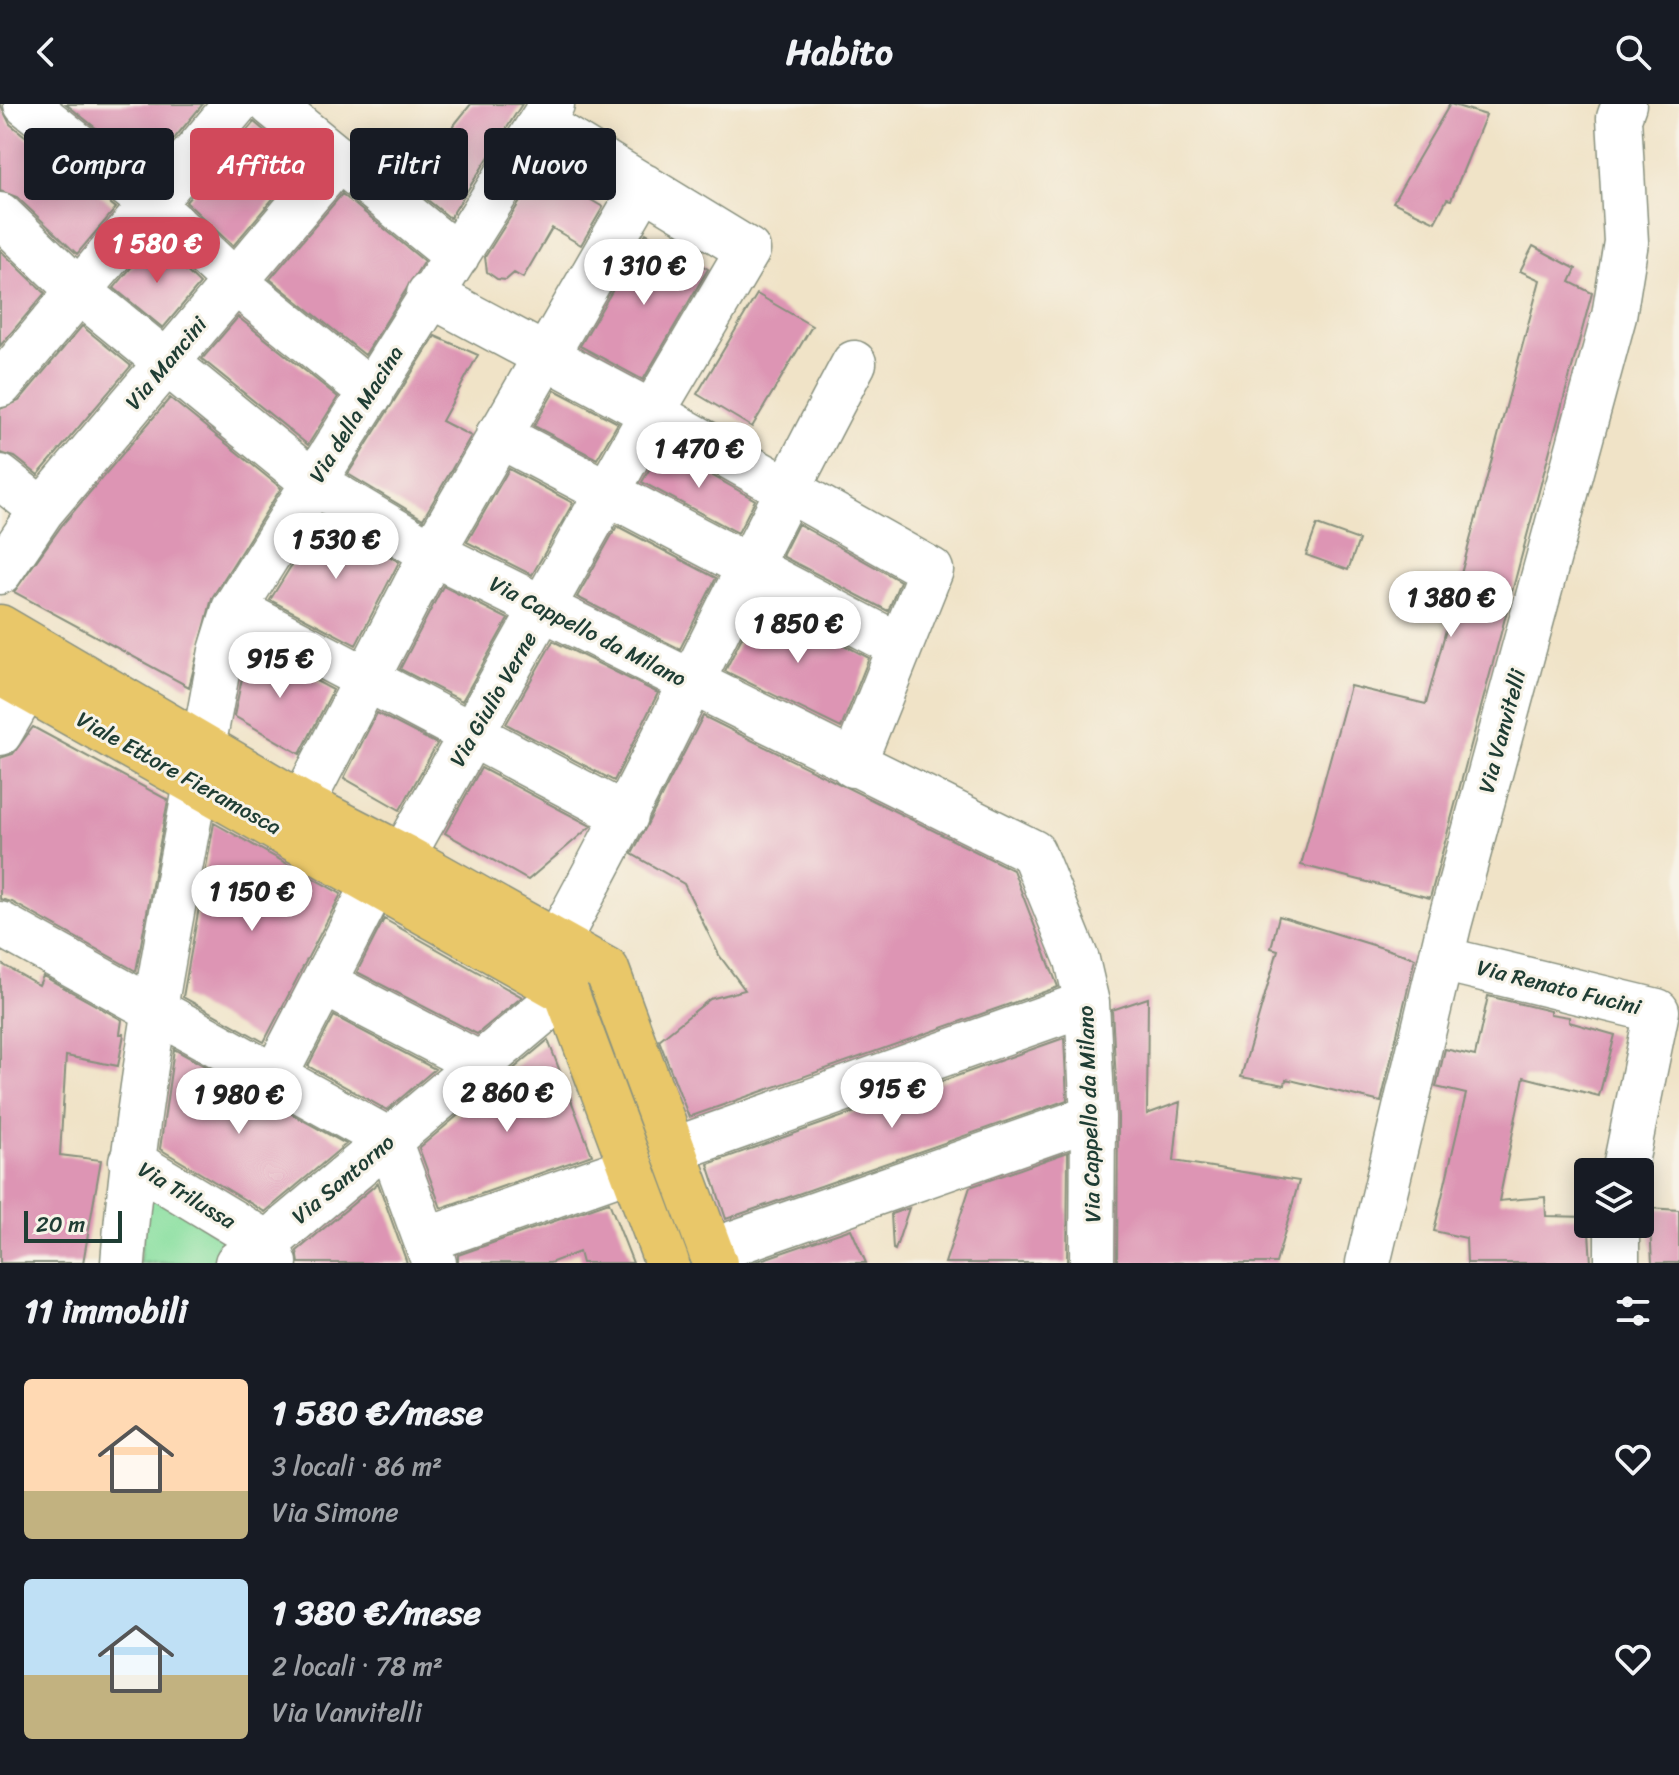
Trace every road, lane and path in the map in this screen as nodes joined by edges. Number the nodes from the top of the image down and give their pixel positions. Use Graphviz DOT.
graph roads {
  1 [pos="236,104"];
  2 [pos="271,104"];
  3 [pos="1624,104"];
  4 [pos="43,110"];
  5 [pos="546,113"];
  6 [pos="0,132"];
  7 [pos="338,160"];
  8 [pos="644,186"];
  9 [pos="154,206"];
  10 [pos="0,215"];
  11 [pos="457,256"];
  12 [pos="235,282"];
  13 [pos="80,292"];
  14 [pos="429,294"];
  15 [pos="545,356"];
  16 [pos="166,362"];
  17 [pos="854,363"];
  18 [pos="0,385"];
  19 [pos="372,393"];
  20 [pos="652,413"];
  21 [pos="498,435"];
  22 [pos="0,477"];
  23 [pos="313,482"];
  24 [pos="786,489"];
  25 [pos="608,492"];
  26 [pos="42,510"];
  27 [pos="432,553"];
  28 [pos="748,566"];
  29 [pos="0,572"];
  30 [pos="545,607"];
  31 [pos="234,609"];
  32 [pos="0,627"];
  33 [pos="900,646"];
  34 [pos="365,678"];
  35 [pos="13,680"];
  36 [pos="689,684"];
  37 [pos="0,733"];
  38 [pos="473,735"];
  39 [pos="200,764"];
  40 [pos="853,765"];
  41 [pos="302,804"];
  42 [pos="626,816"];
  43 [pos="389,869"];
  44 [pos="0,924"];
  45 [pos="557,942"];
  46 [pos="1442,959"];
  47 [pos="324,983"];
  48 [pos="566,992"];
  49 [pos="1087,1003"];
  50 [pos="154,1007"];
  51 [pos="480,1064"];
  52 [pos="275,1076"];
  53 [pos="1093,1117"];
  54 [pos="389,1140"];
  55 [pos="673,1150"];
  56 [pos="1627,1158"];
  57 [pos="631,1168"];
  58 [pos="140,1173"];
  59 [pos="1617,1238"];
  60 [pos="430,1251"];
  61 [pos="260,1256"];
  62 [pos="713,1257"];
  63 [pos="123,1263"];
  64 [pos="667,1263"];
  65 [pos="1092,1263"];
  66 [pos="1368,1263"];
  67 [pos="1617,1263"];
  1 -- 9 [label="street"];
  2 -- 7 [label="street"];
  3 -- 46 [label="street, Via Vanvitelli"];
  4 -- 6 [label="street"];
  4 -- 9 [label="street"];
  5 -- 8 [label="street"];
  5 -- 11 [label="street, Via della Macina"];
  7 -- 11 [label="street"];
  7 -- 12 [label="street, Via Mancini"];
  8 -- 15 [label="street"];
  8 -- 20 [label="street, Via Giulio Verne"];
  9 -- 12 [label="street"];
  9 -- 13 [label="street"];
  10 -- 13 [label="street, Via Cappello da Milano"];
  11 -- 14 [label="street, Via della Macina"];
  12 -- 16 [label="street, Via Mancini"];
  12 -- 19 [label="street"];
  13 -- 16 [label="street, Via Cappello da Milano"];
  13 -- 18 [label="street"];
  14 -- 15 [label="street"];
  14 -- 19 [label="street, Via della Macina"];
  15 -- 20 [label="street"];
  15 -- 21 [label="street"];
  16 -- 23 [label="street, Via Cappello da Milano"];
  16 -- 26 [label="street, Via Mancini"];
  17 -- 24 [label="street"];
  19 -- 23 [label="street, Via della Macina"];
  20 -- 24 [label="street"];
  20 -- 25 [label="street, Via Giulio Verne"];
  21 -- 25 [label="street"];
  21 -- 27 [label="street"];
  22 -- 26 [label="street"];
  23 -- 27 [label="street, Via Cappello da Milano"];
  23 -- 31 [label="street, Via della Macina"];
  24 -- 28 [label="street"];
  24 -- 33 [label="street"];
  25 -- 28 [label="street"];
  25 -- 30 [label="street, Via Giulio Verne"];
  26 -- 29 [label="street, Via Mancini"];
  27 -- 30 [label="street, Via Cappello da Milano"];
  27 -- 34 [label="street"];
  28 -- 33 [label="street"];
  28 -- 36 [label="street"];
  30 -- 36 [label="street, Via Cappello da Milano"];
  30 -- 38 [label="street, Via Giulio Verne"];
  31 -- 34 [label="street"];
  31 -- 39 [label="street, Via della Macina"];
  32 -- 39 [label="main road, Viale Ettore Fieramosca"];
  33 -- 40 [label="street"];
  34 -- 38 [label="street"];
  34 -- 41 [label="street"];
  35 -- 37 [label="street"];
  35 -- 39 [label="main road, Viale Ettore Fieramosca"];
  36 -- 40 [label="street, Via Cappello da Milano"];
  36 -- 42 [label="street"];
  38 -- 42 [label="street"];
  38 -- 43 [label="street, Via Giulio Verne"];
  39 -- 41 [label="main road, Viale Ettore Fieramosca"];
  39 -- 43 [label="main road, Viale Ettore Fieramosca"];
  39 -- 50 [label="street, Via della Macina"];
  40 -- 49 [label="street, Via Cappello da Milano"];
  41 -- 43 [label="main road, Viale Ettore Fieramosca"];
  42 -- 45 [label="street"];
  43 -- 45 [label="main road, Viale Ettore Fieramosca"];
  43 -- 47 [label="street, Via Giulio Verne"];
  43 -- 48 [label="main road, Viale Ettore Fieramosca"];
  44 -- 50 [label="street"];
  45 -- 55 [label="main road, Viale Ettore Fieramosca"];
  46 -- 56 [label="street, Via Renato Fucini"];
  46 -- 66 [label="street, Via Vanvitelli"];
  47 -- 51 [label="street"];
  47 -- 52 [label="street, Via Giulio Verne"];
  48 -- 51 [label="street, Via Santorno"];
  48 -- 57 [label="main road"];
  49 -- 53 [label="street, Via Cappello da Milano"];
  49 -- 55 [label="street"];
  50 -- 52 [label="street"];
  50 -- 58 [label="street, Via della Macina"];
  51 -- 54 [label="street, Via Santorno"];
  52 -- 54 [label="street"];
  53 -- 62 [label="street"];
  53 -- 65 [label="street, Via Cappello da Milano"];
  54 -- 60 [label="street"];
  54 -- 61 [label="street, Via Santorno"];
  55 -- 62 [label="main road"];
  57 -- 60 [label="street"];
  57 -- 64 [label="main road"];
  58 -- 61 [label="street, Via Trilussa"];
  58 -- 63 [label="street, Via della Macina"];
  59 -- 67 [label="street"];
}
